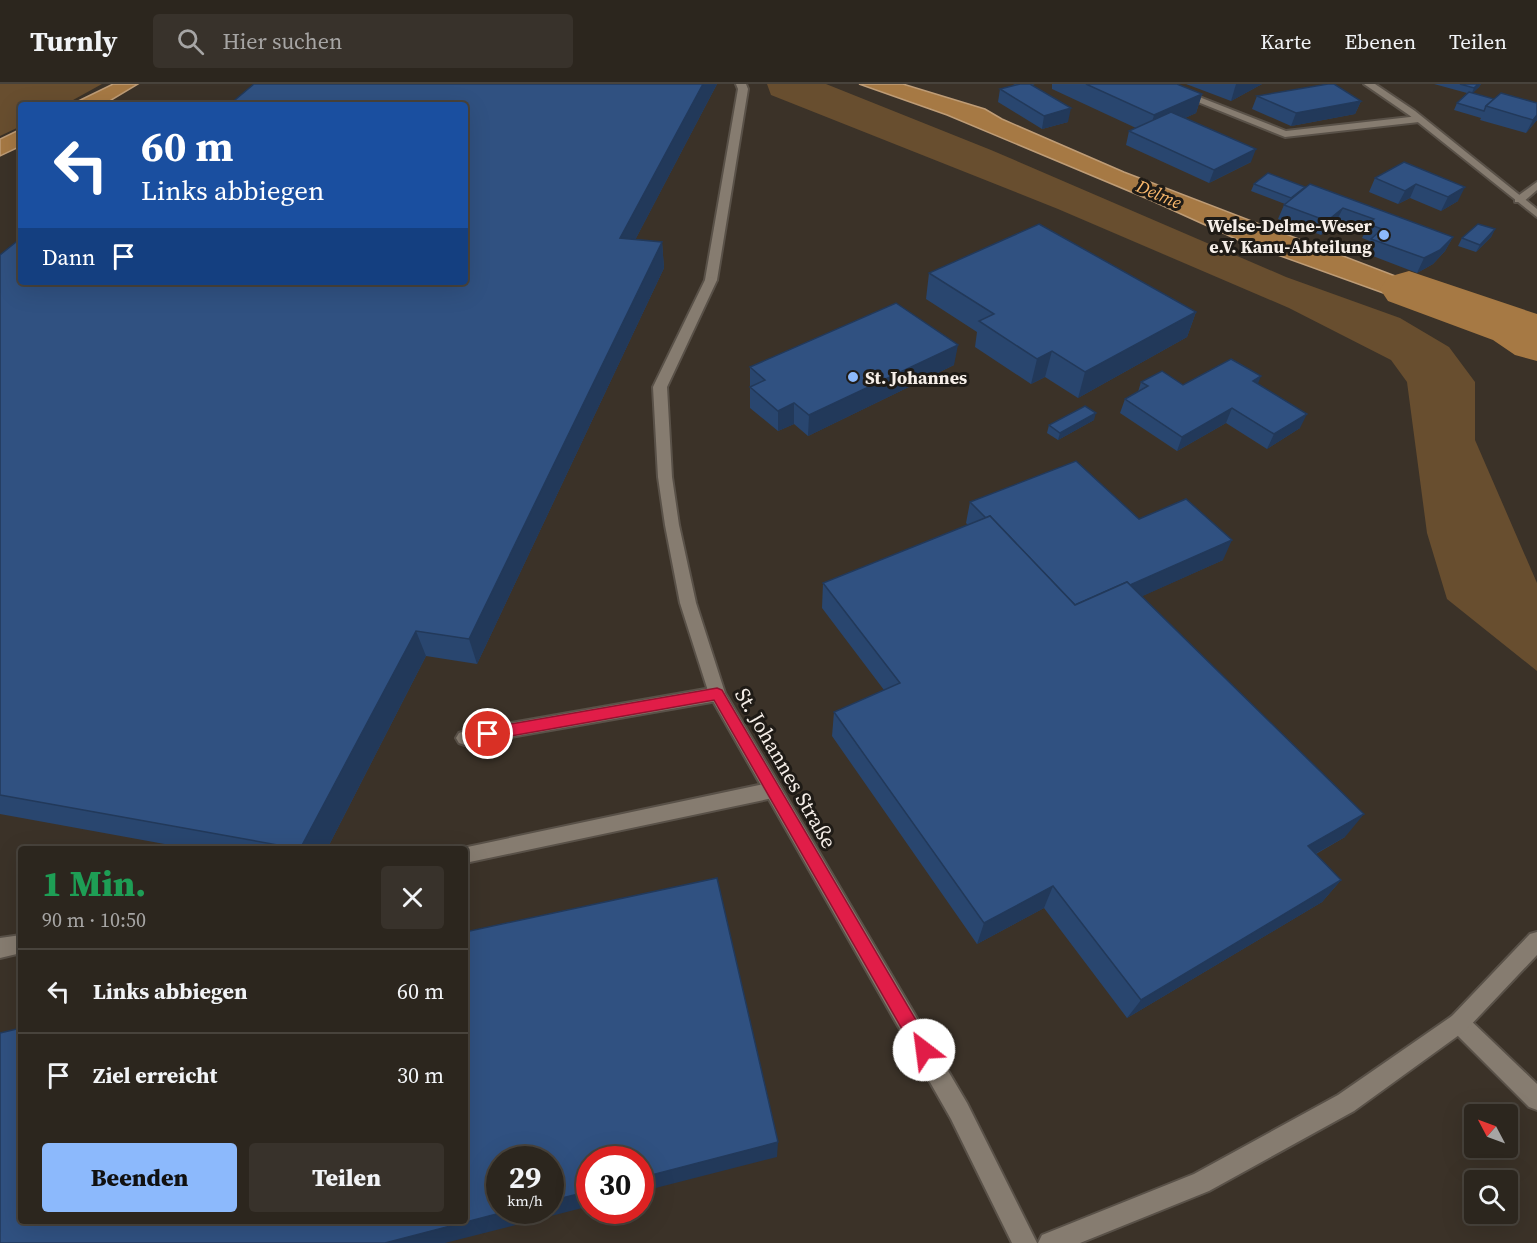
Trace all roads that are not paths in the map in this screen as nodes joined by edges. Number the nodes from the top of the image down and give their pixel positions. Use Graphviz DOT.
graph roads {
  1 [pos="741,84"];
  2 [pos="1158,84"];
  3 [pos="1369,84"];
  4 [pos="1419,119"];
  5 [pos="1537,185"];
  6 [pos="1519,201"];
  7 [pos="1537,214"];
  8 [pos="717,694"];
  9 [pos="465,738"];
  10 [pos="773,790"];
  11 [pos="468,854"];
  12 [pos="1537,941"];
  13 [pos="18,945"];
  14 [pos="0,948"];
  15 [pos="1459,1023"];
  16 [pos="1537,1099"];
  17 [pos="1024,1243"];
  18 [pos="1050,1243"];
  1 -- 8 [label="street, St. Johannes Straße"];
  2 -- 4 [label="street"];
  3 -- 4 [label="street"];
  4 -- 6 [label="street"];
  5 -- 6 [label="street"];
  6 -- 7 [label="street"];
  8 -- 9 [label="street"];
  8 -- 10 [label="street, St. Johannes Straße"];
  10 -- 11 [label="street"];
  10 -- 17 [label="street, St. Johannes Straße"];
  12 -- 15 [label="street"];
  13 -- 14 [label="street"];
  15 -- 16 [label="street"];
  15 -- 18 [label="street"];
}
